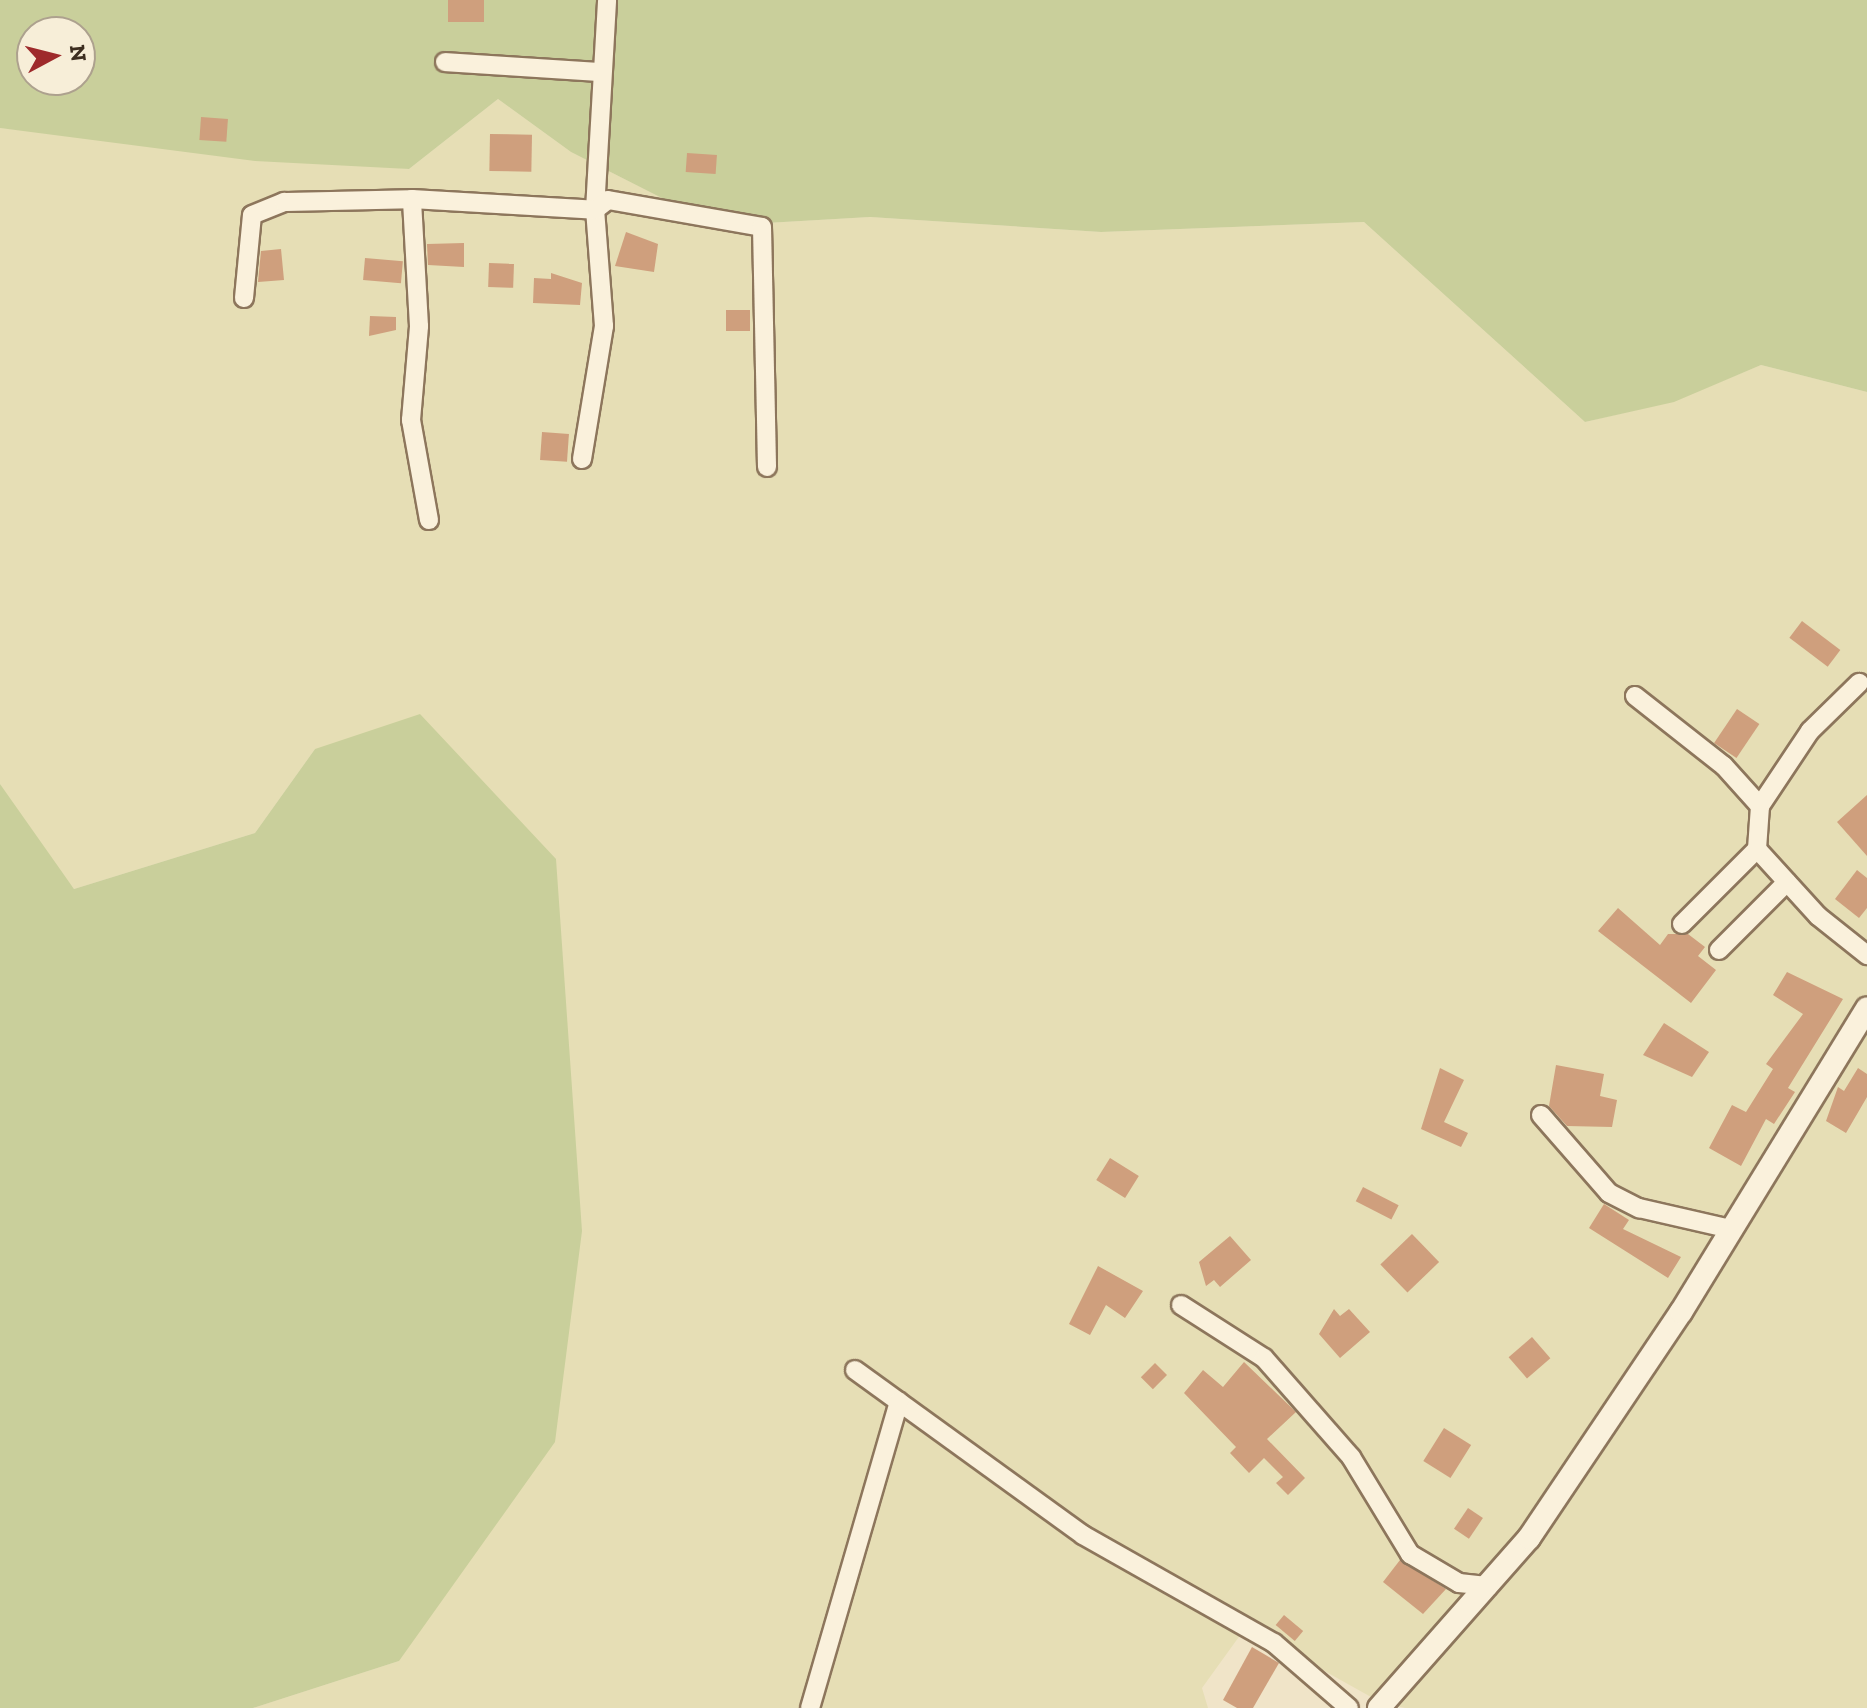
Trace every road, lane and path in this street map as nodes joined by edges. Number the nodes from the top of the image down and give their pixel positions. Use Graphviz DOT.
graph roads {
  1 [pos="607,0"];
  2 [pos="445,62"];
  3 [pos="598,72"];
  4 [pos="412,199"];
  5 [pos="595,210"];
  6 [pos="244,298"];
  7 [pos="582,459"];
  8 [pos="767,467"];
  9 [pos="429,520"];
  10 [pos="1859,683"];
  11 [pos="1635,696"];
  12 [pos="1760,806"];
  13 [pos="1757,849"];
  14 [pos="1787,882"];
  15 [pos="1682,924"];
  16 [pos="1719,950"];
  17 [pos="1867,955"];
  18 [pos="1867,1009"];
  19 [pos="1541,1115"];
  20 [pos="1731,1229"];
  21 [pos="1181,1305"];
  22 [pos="855,1370"];
  23 [pos="899,1402"];
  24 [pos="1489,1586"];
  25 [pos="810,1708"];
  26 [pos="1349,1708"];
  27 [pos="1379,1708"];
  1 -- 3 [label="street"];
  2 -- 3 [label="street"];
  3 -- 5 [label="street"];
  4 -- 5 [label="street"];
  4 -- 6 [label="street"];
  4 -- 9 [label="street"];
  5 -- 7 [label="street"];
  5 -- 8 [label="street"];
  10 -- 12 [label="street"];
  11 -- 12 [label="street"];
  12 -- 13 [label="street"];
  13 -- 14 [label="street"];
  13 -- 15 [label="street"];
  14 -- 16 [label="street"];
  14 -- 17 [label="street"];
  18 -- 20 [label="street"];
  19 -- 20 [label="street"];
  20 -- 24 [label="street"];
  21 -- 24 [label="street"];
  22 -- 23 [label="street"];
  23 -- 25 [label="street"];
  23 -- 26 [label="street"];
  24 -- 27 [label="street"];
}
